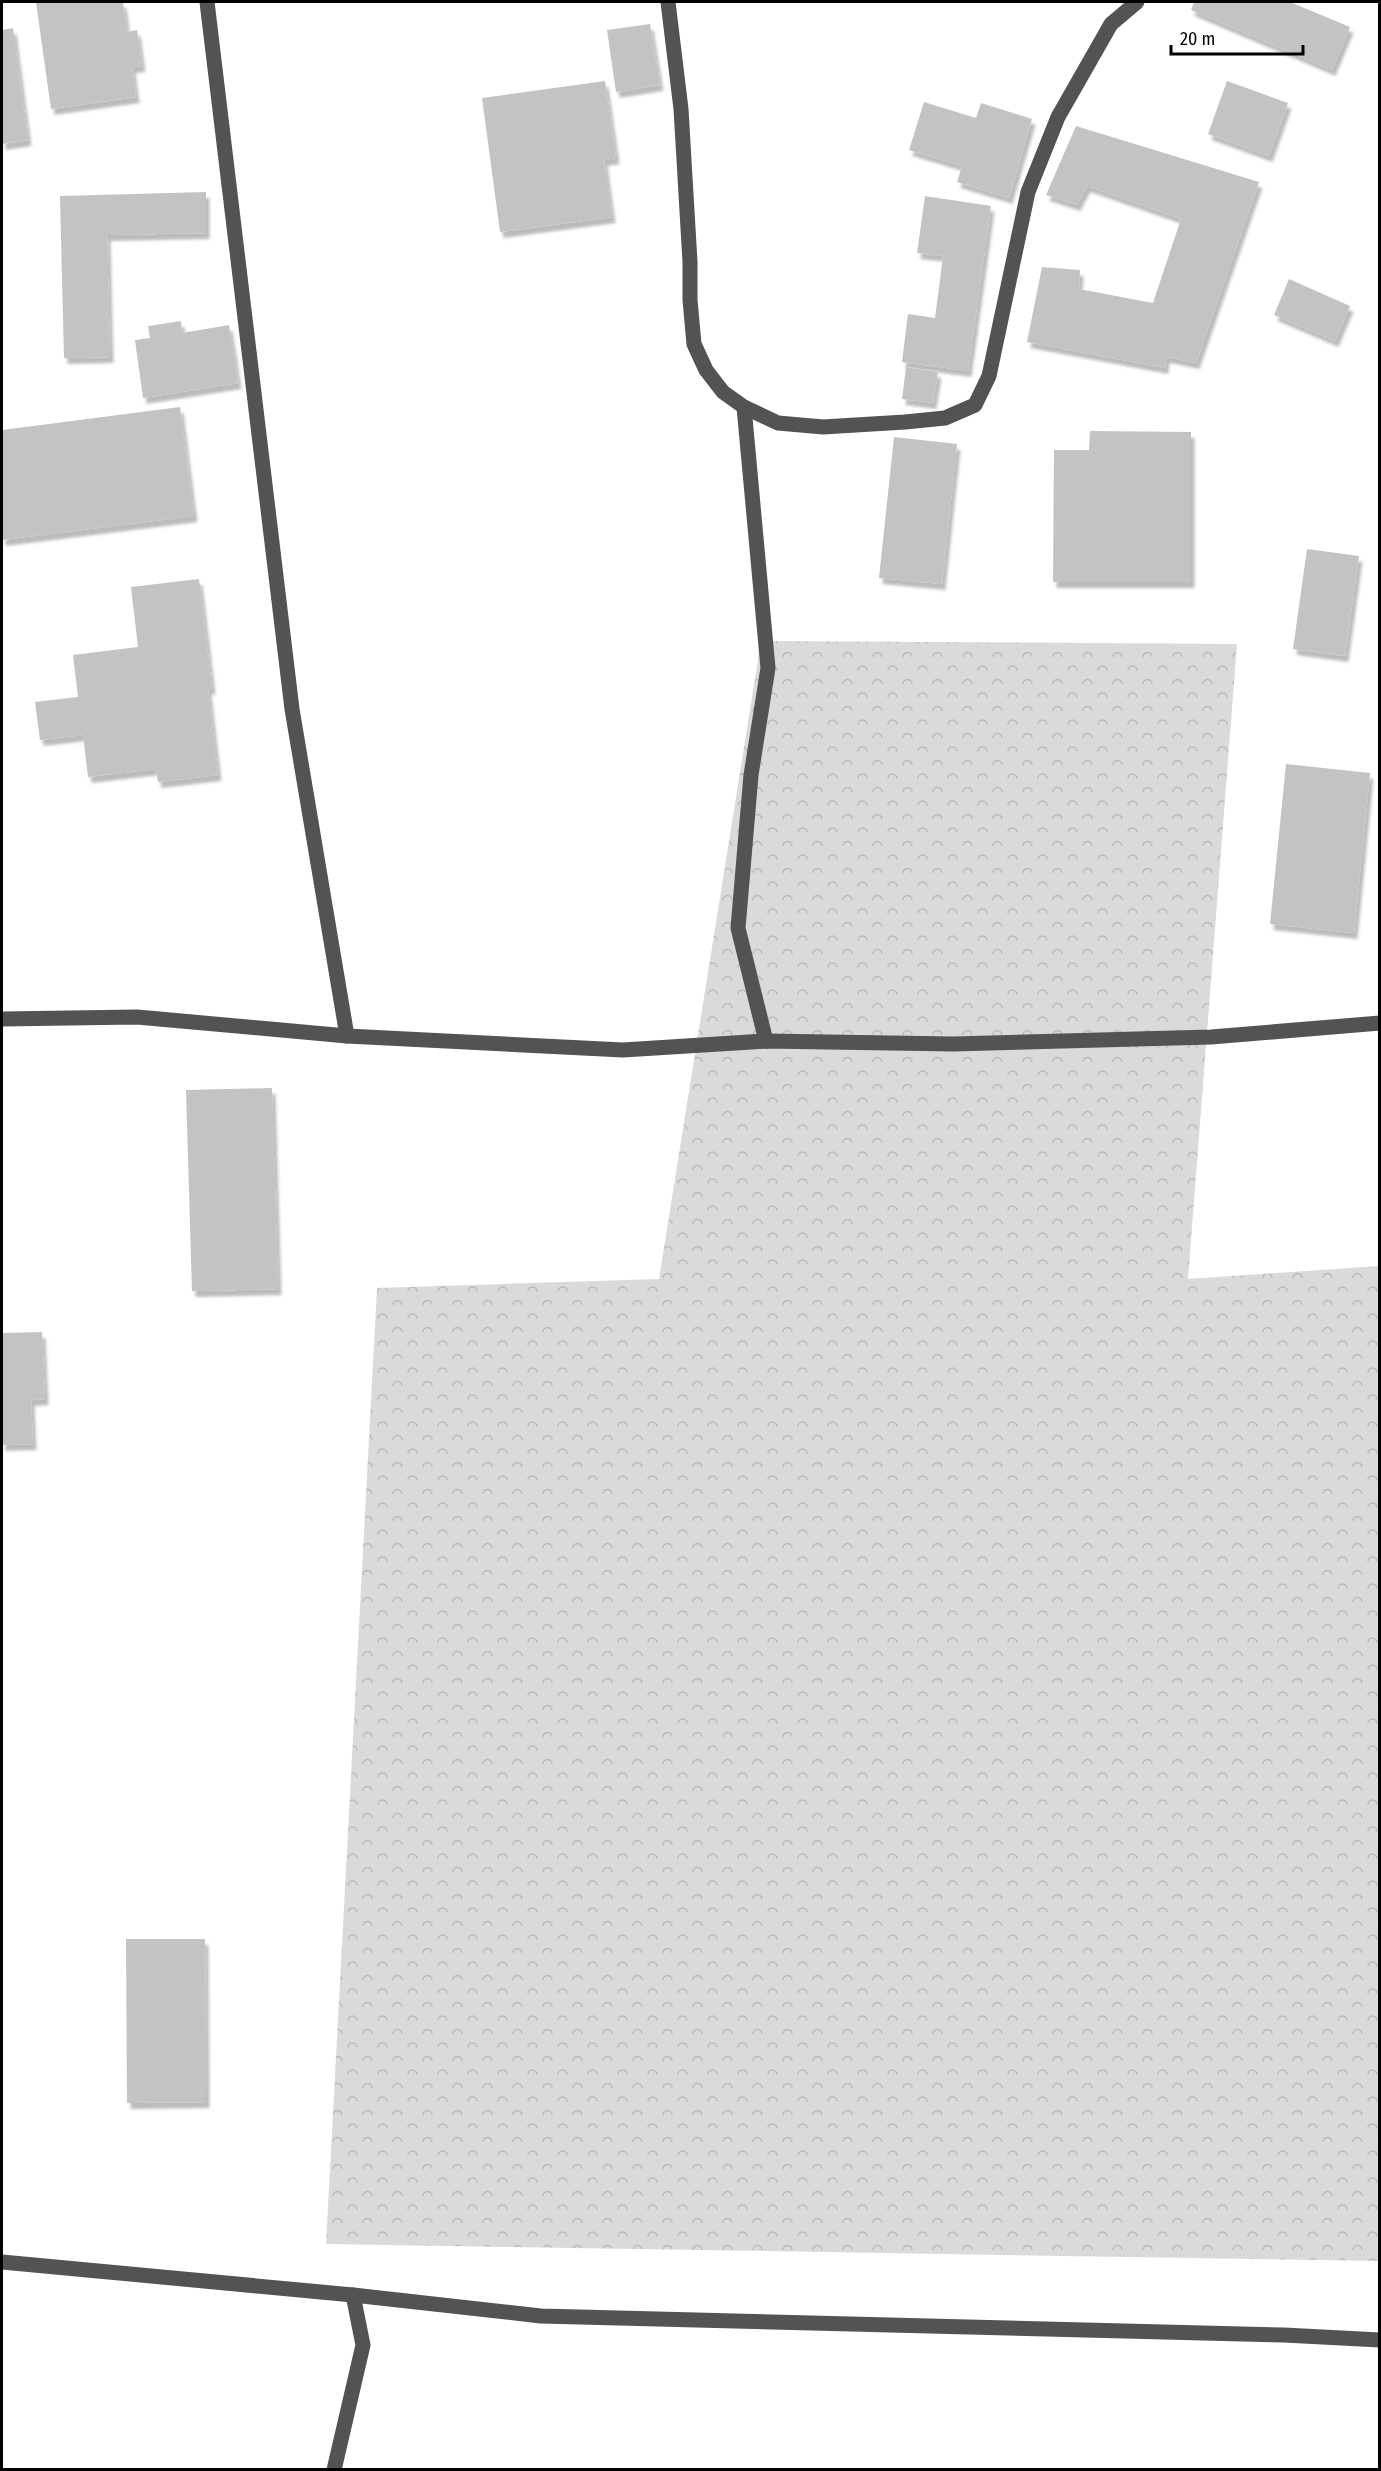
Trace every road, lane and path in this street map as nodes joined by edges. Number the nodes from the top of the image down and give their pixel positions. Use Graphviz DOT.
graph roads {
  1 [pos="207,2"];
  2 [pos="668,2"];
  3 [pos="1137,2"];
  4 [pos="744,407"];
  5 [pos="2,1020"];
  6 [pos="1380,1023"];
  7 [pos="346,1036"];
  8 [pos="766,1041"];
  9 [pos="2,2262"];
  10 [pos="353,2295"];
  11 [pos="1380,2340"];
  12 [pos="334,2469"];
  1 -- 7 [label="street"];
  2 -- 4 [label="street"];
  3 -- 4 [label="street"];
  4 -- 8 [label="street"];
  5 -- 7 [label="street"];
  6 -- 8 [label="street"];
  7 -- 8 [label="street"];
  9 -- 10 [label="street"];
  10 -- 11 [label="street"];
  10 -- 12 [label="street"];
}
